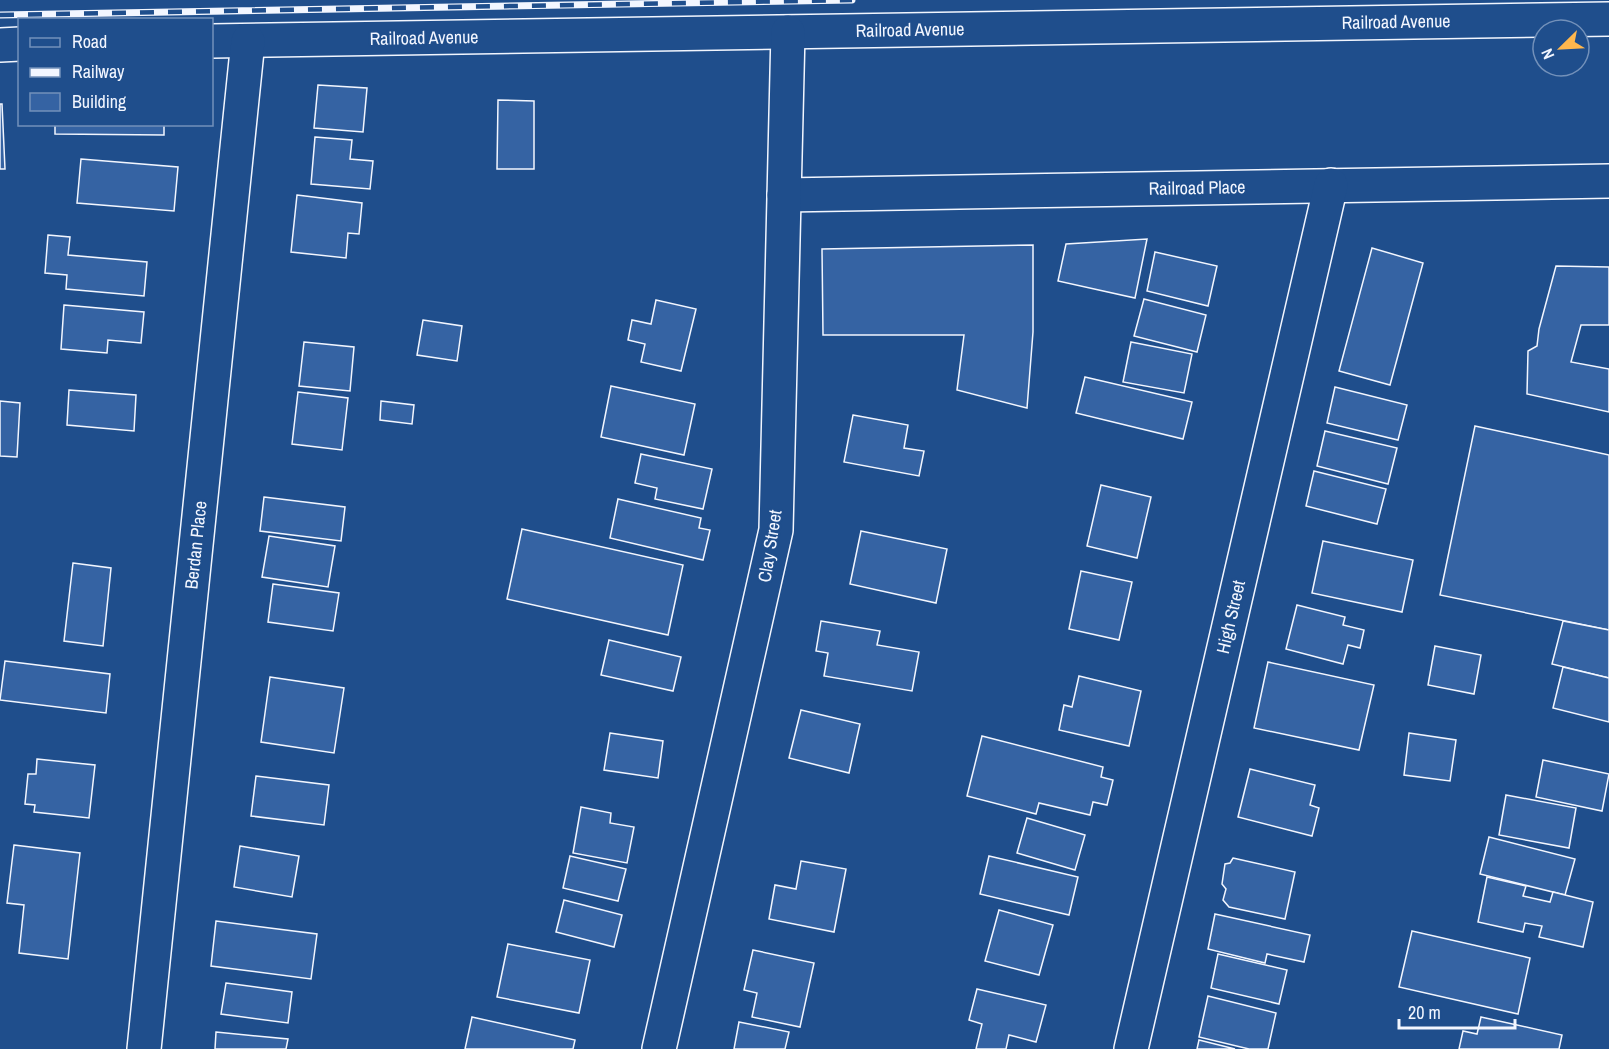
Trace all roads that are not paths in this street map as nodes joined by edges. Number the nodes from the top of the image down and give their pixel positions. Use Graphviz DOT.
graph roads {
  1 [pos="1609,18"];
  2 [pos="788,32"];
  3 [pos="213,41"];
  4 [pos="248,41"];
  5 [pos="18,44"];
  6 [pos="0,45"];
  7 [pos="1609,181"];
  8 [pos="1331,185"];
  9 [pos="784,195"];
  10 [pos="144,1049"];
  11 [pos="660,1049"];
  12 [pos="1131,1049"];
  1 -- 2 [label="street, Railroad Avenue"];
  2 -- 4 [label="street, Railroad Avenue"];
  2 -- 9 [label="street, Clay Street"];
  3 -- 4 [label="street, Railroad Avenue"];
  4 -- 10 [label="street, Berdan Place"];
  5 -- 6 [label="street"];
  7 -- 8 [label="street, Railroad Place"];
  8 -- 9 [label="street, Railroad Place"];
  8 -- 12 [label="street, High Street"];
  9 -- 11 [label="street, Clay Street"];
}
